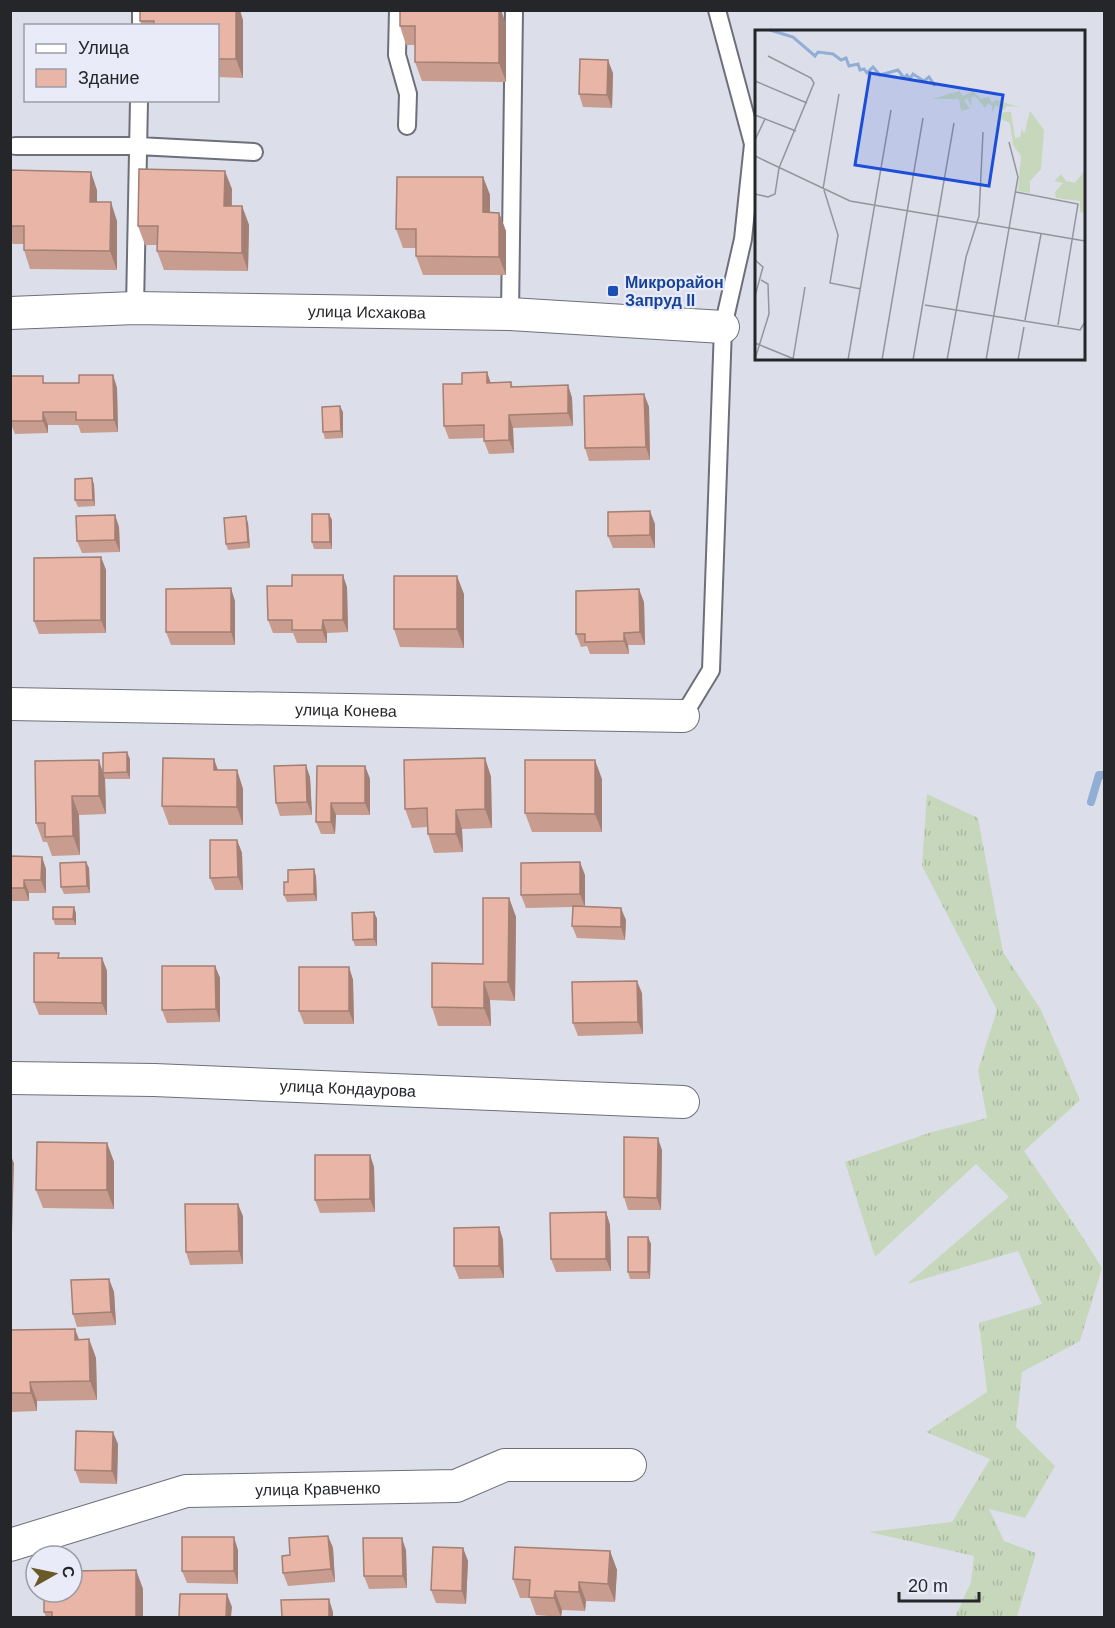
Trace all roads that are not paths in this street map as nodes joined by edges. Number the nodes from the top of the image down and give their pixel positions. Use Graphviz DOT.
graph roads {
  1 [pos="398,10"];
  2 [pos="514,10"];
  3 [pos="717,10"];
  4 [pos="139,102"];
  5 [pos="407,126"];
  6 [pos="15,146"];
  7 [pos="138,146"];
  8 [pos="254,152"];
  9 [pos="135,308"];
  10 [pos="10,313"];
  11 [pos="510,314"];
  12 [pos="723,327"];
  13 [pos="10,704"];
  14 [pos="683,716"];
  15 [pos="10,1078"];
  16 [pos="683,1102"];
  17 [pos="630,1465"];
  18 [pos="10,1545"];
  1 -- 5 [label="lane"];
  2 -- 11 [label="lane"];
  3 -- 12 [label="lane"];
  4 -- 7 [label="lane"];
  6 -- 7 [label="lane"];
  7 -- 8 [label="lane"];
  7 -- 9 [label="lane"];
  9 -- 10 [label="street, улица Исхакова"];
  9 -- 11 [label="street, улица Исхакова"];
  11 -- 12 [label="street, улица Исхакова"];
  12 -- 14 [label="lane"];
  13 -- 14 [label="street, улица Конева"];
  15 -- 16 [label="street, улица Кондаурова"];
  17 -- 18 [label="street, улица Кравченко"];
}
